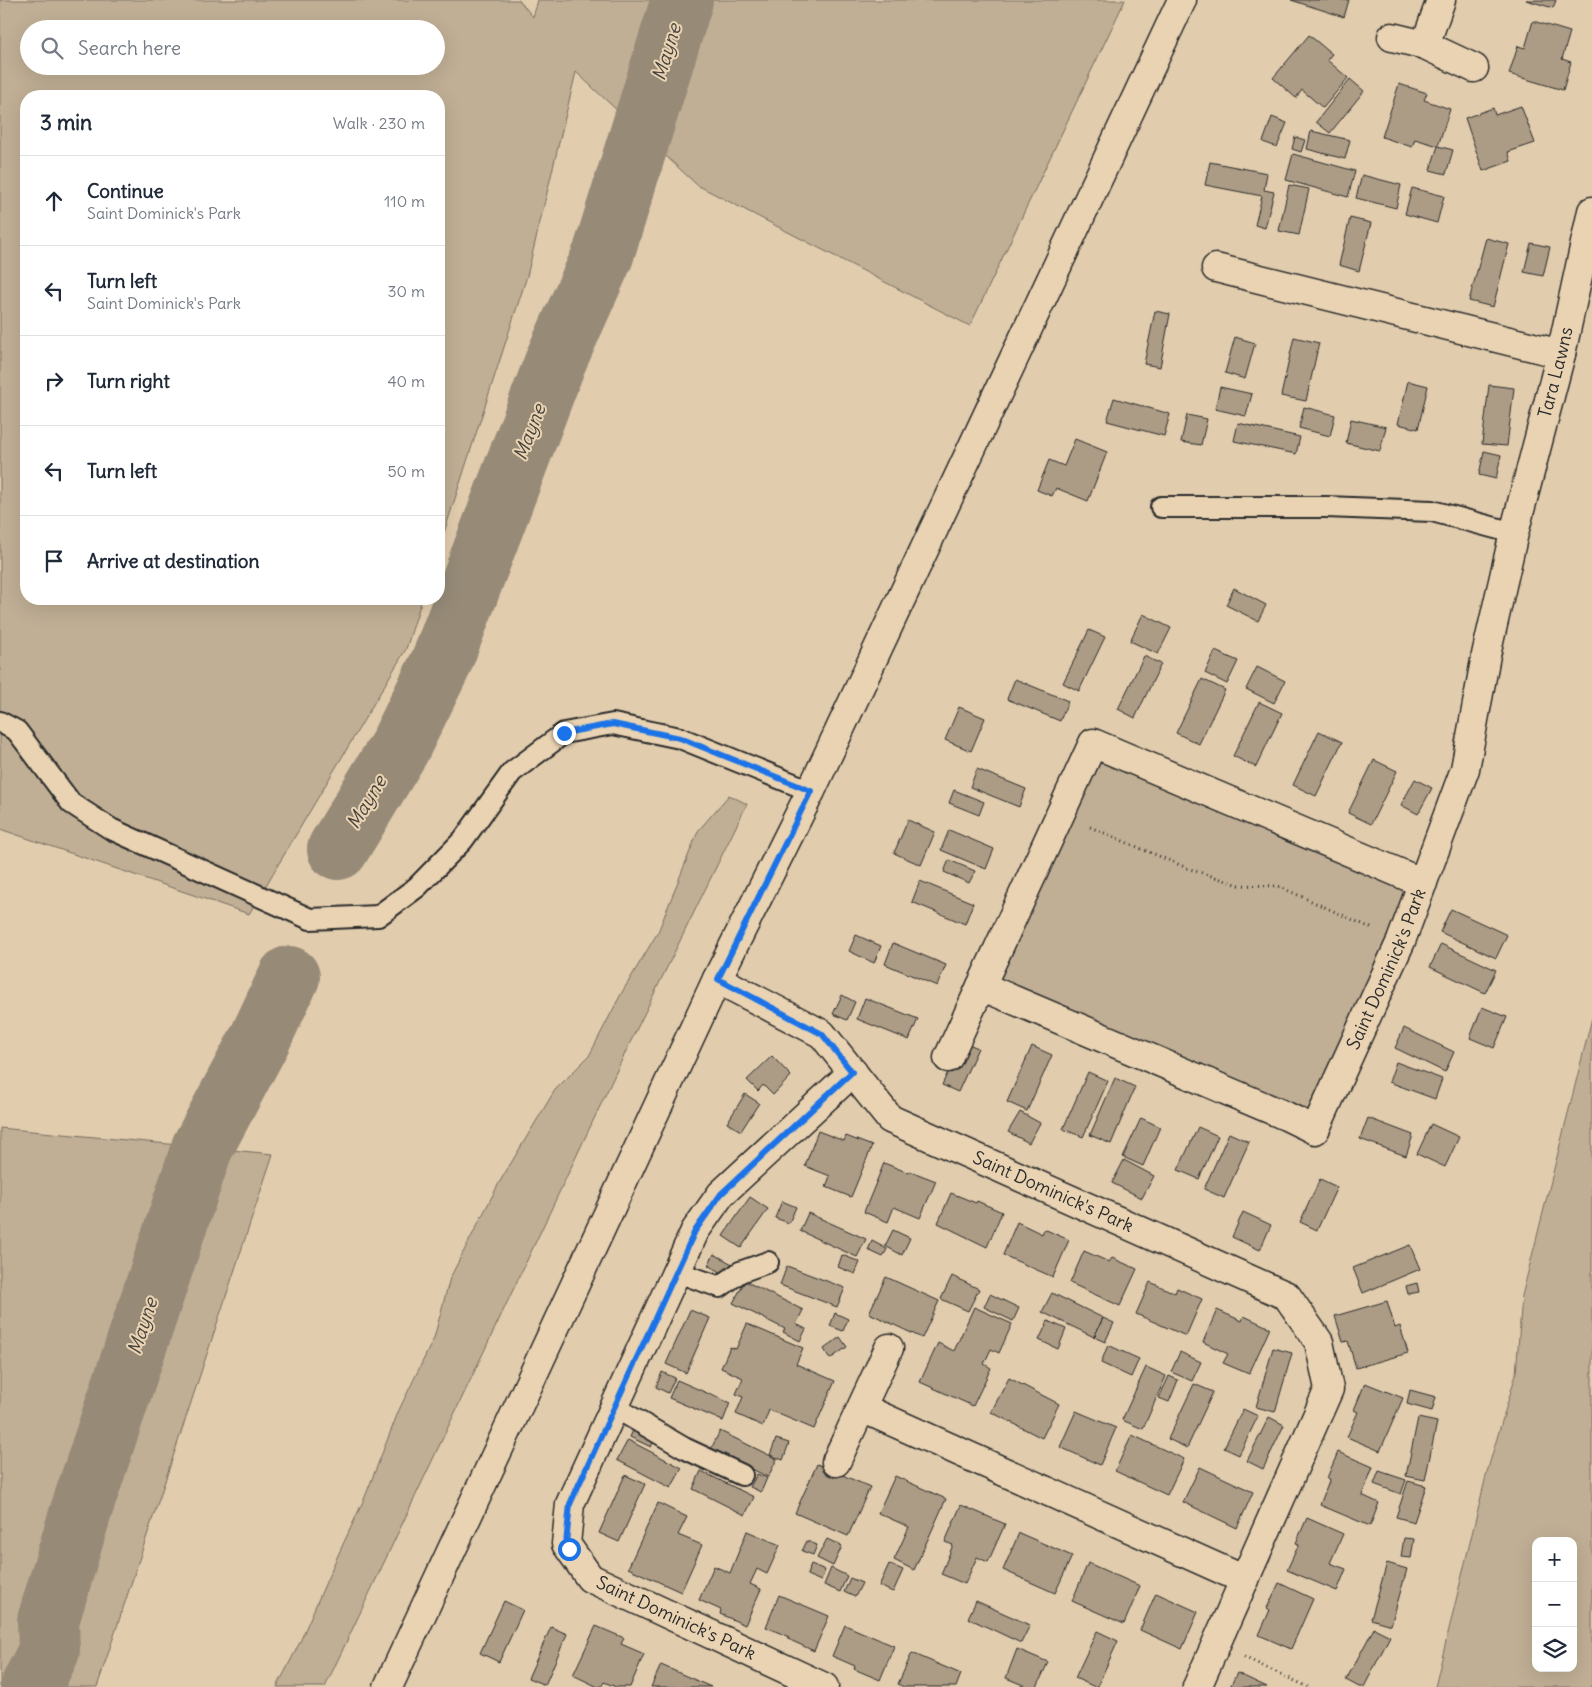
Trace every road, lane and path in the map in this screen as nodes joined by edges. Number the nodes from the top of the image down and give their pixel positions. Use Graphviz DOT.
graph roads {
  1 [pos="1182,0"];
  2 [pos="1441,0"];
  3 [pos="1392,38"];
  4 [pos="1425,45"];
  5 [pos="1474,68"];
  6 [pos="1592,211"];
  7 [pos="1216,268"];
  8 [pos="1561,354"];
  9 [pos="1161,507"];
  10 [pos="1514,533"];
  11 [pos="0,722"];
  12 [pos="811,791"];
  13 [pos="1060,814"];
  14 [pos="1423,883"];
  15 [pos="1401,941"];
  16 [pos="718,979"];
  17 [pos="980,986"];
  18 [pos="948,1058"];
  19 [pos="852,1072"];
  20 [pos="768,1262"];
  21 [pos="677,1272"];
  22 [pos="890,1348"];
  23 [pos="614,1407"];
  24 [pos="862,1408"];
  25 [pos="836,1462"];
  26 [pos="742,1475"];
  27 [pos="1245,1580"];
  28 [pos="1216,1644"];
  29 [pos="388,1687"];
  30 [pos="824,1687"];
  31 [pos="1197,1687"];
  32 [pos="1308,1687"];
  1 -- 12 [label="street"];
  2 -- 4 [label="street"];
  3 -- 4 [label="street"];
  4 -- 5 [label="street"];
  6 -- 8 [label="street, Tara Lawns"];
  7 -- 8 [label="street"];
  8 -- 10 [label="street, Tara Lawns"];
  9 -- 10 [label="lane"];
  10 -- 14 [label="street, Tara Lawns"];
  11 -- 12 [label="lane"];
  12 -- 16 [label="street"];
  13 -- 14 [label="street, Saint Dominick's Park"];
  13 -- 15 [label="path"];
  13 -- 17 [label="street, Saint Dominick's Park"];
  14 -- 15 [label="street, Saint Dominick's Park"];
  15 -- 17 [label="street, Saint Dominick's Park"];
  16 -- 19 [label="street, Saint Dominick's Park"];
  16 -- 29 [label="street"];
  17 -- 18 [label="street, Saint Dominick's Park"];
  19 -- 21 [label="street, Saint Dominick's Park"];
  19 -- 27 [label="street, Saint Dominick's Park"];
  20 -- 21 [label="lane"];
  21 -- 23 [label="street, Saint Dominick's Park"];
  22 -- 24 [label="street"];
  23 -- 26 [label="lane"];
  23 -- 30 [label="street, Saint Dominick's Park"];
  24 -- 25 [label="street"];
  24 -- 27 [label="street"];
  27 -- 28 [label="street, Saint Dominick's Park"];
  28 -- 31 [label="street, Saint Dominick's Park"];
  28 -- 32 [label="path"];
}
